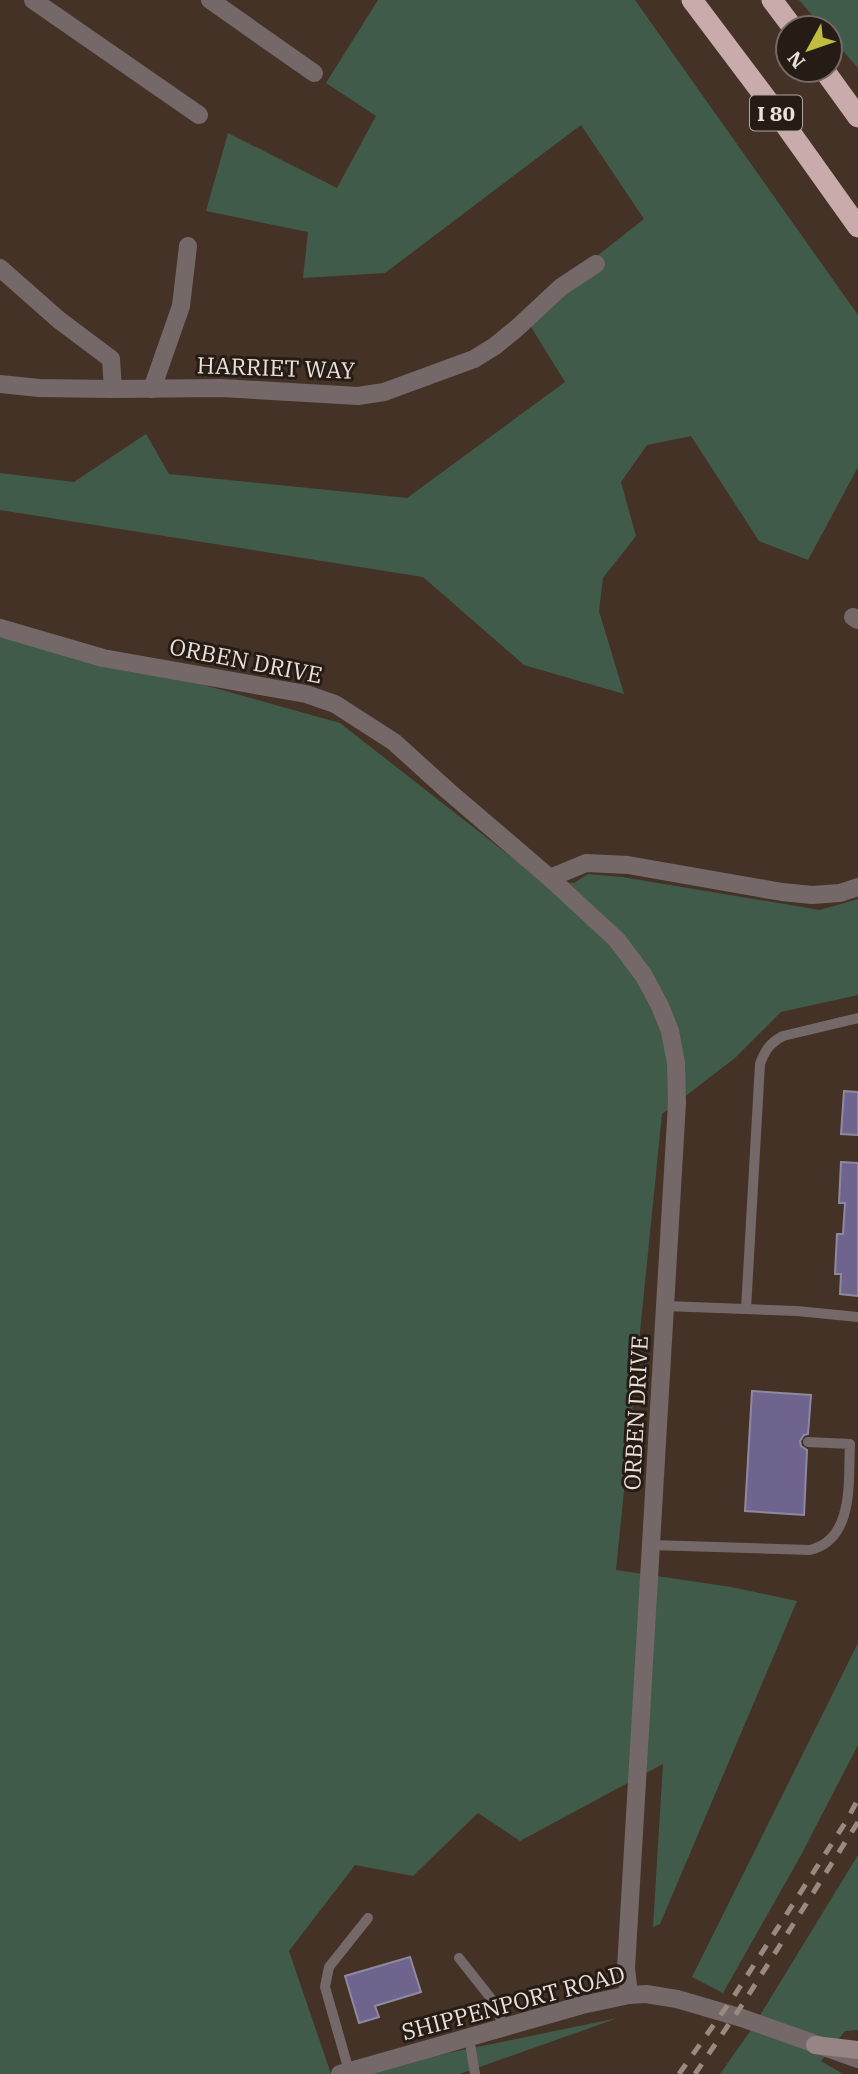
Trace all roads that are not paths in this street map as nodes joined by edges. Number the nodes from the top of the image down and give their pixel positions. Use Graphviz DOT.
graph roads {
  1 [pos="33,0"];
  2 [pos="210,0"];
  3 [pos="692,0"];
  4 [pos="314,73"];
  5 [pos="834,84"];
  6 [pos="199,115"];
  7 [pos="858,117"];
  8 [pos="858,227"];
  9 [pos="188,246"];
  10 [pos="596,264"];
  11 [pos="0,268"];
  12 [pos="0,384"];
  13 [pos="113,389"];
  14 [pos="152,389"];
  15 [pos="0,628"];
  16 [pos="550,878"];
  17 [pos="858,887"];
  18 [pos="858,1018"];
  19 [pos="665,1306"];
  20 [pos="746,1309"];
  21 [pos="858,1317"];
  22 [pos="808,1442"];
  23 [pos="651,1545"];
  24 [pos="368,1917"];
  25 [pos="459,1958"];
  26 [pos="629,1995"];
  27 [pos="503,2028"];
  28 [pos="469,2037"];
  29 [pos="858,2057"];
  30 [pos="344,2073"];
  31 [pos="475,2074"];
  1 -- 6 [label="street"];
  2 -- 4 [label="street"];
  3 -- 8 [label="highway, I 80"];
  5 -- 7 [label="highway, I 80"];
  9 -- 14 [label="street"];
  10 -- 14 [label="street, HARRIET WAY"];
  11 -- 13 [label="street"];
  12 -- 13 [label="street, HARRIET WAY"];
  13 -- 14 [label="street, HARRIET WAY"];
  15 -- 16 [label="street, ORBEN DRIVE"];
  16 -- 17 [label="street"];
  16 -- 19 [label="street, ORBEN DRIVE"];
  18 -- 20 [label="lane"];
  19 -- 20 [label="lane"];
  19 -- 23 [label="street, ORBEN DRIVE"];
  20 -- 21 [label="lane"];
  22 -- 23 [label="lane"];
  23 -- 26 [label="street, ORBEN DRIVE"];
  24 -- 30 [label="lane"];
  25 -- 27 [label="lane"];
  26 -- 27 [label="street, SHIPPENPORT ROAD"];
  26 -- 29 [label="street, SHIPPENPORT ROAD"];
  27 -- 28 [label="street, SHIPPENPORT ROAD"];
  28 -- 30 [label="street, SHIPPENPORT ROAD"];
  28 -- 31 [label="lane"];
}
